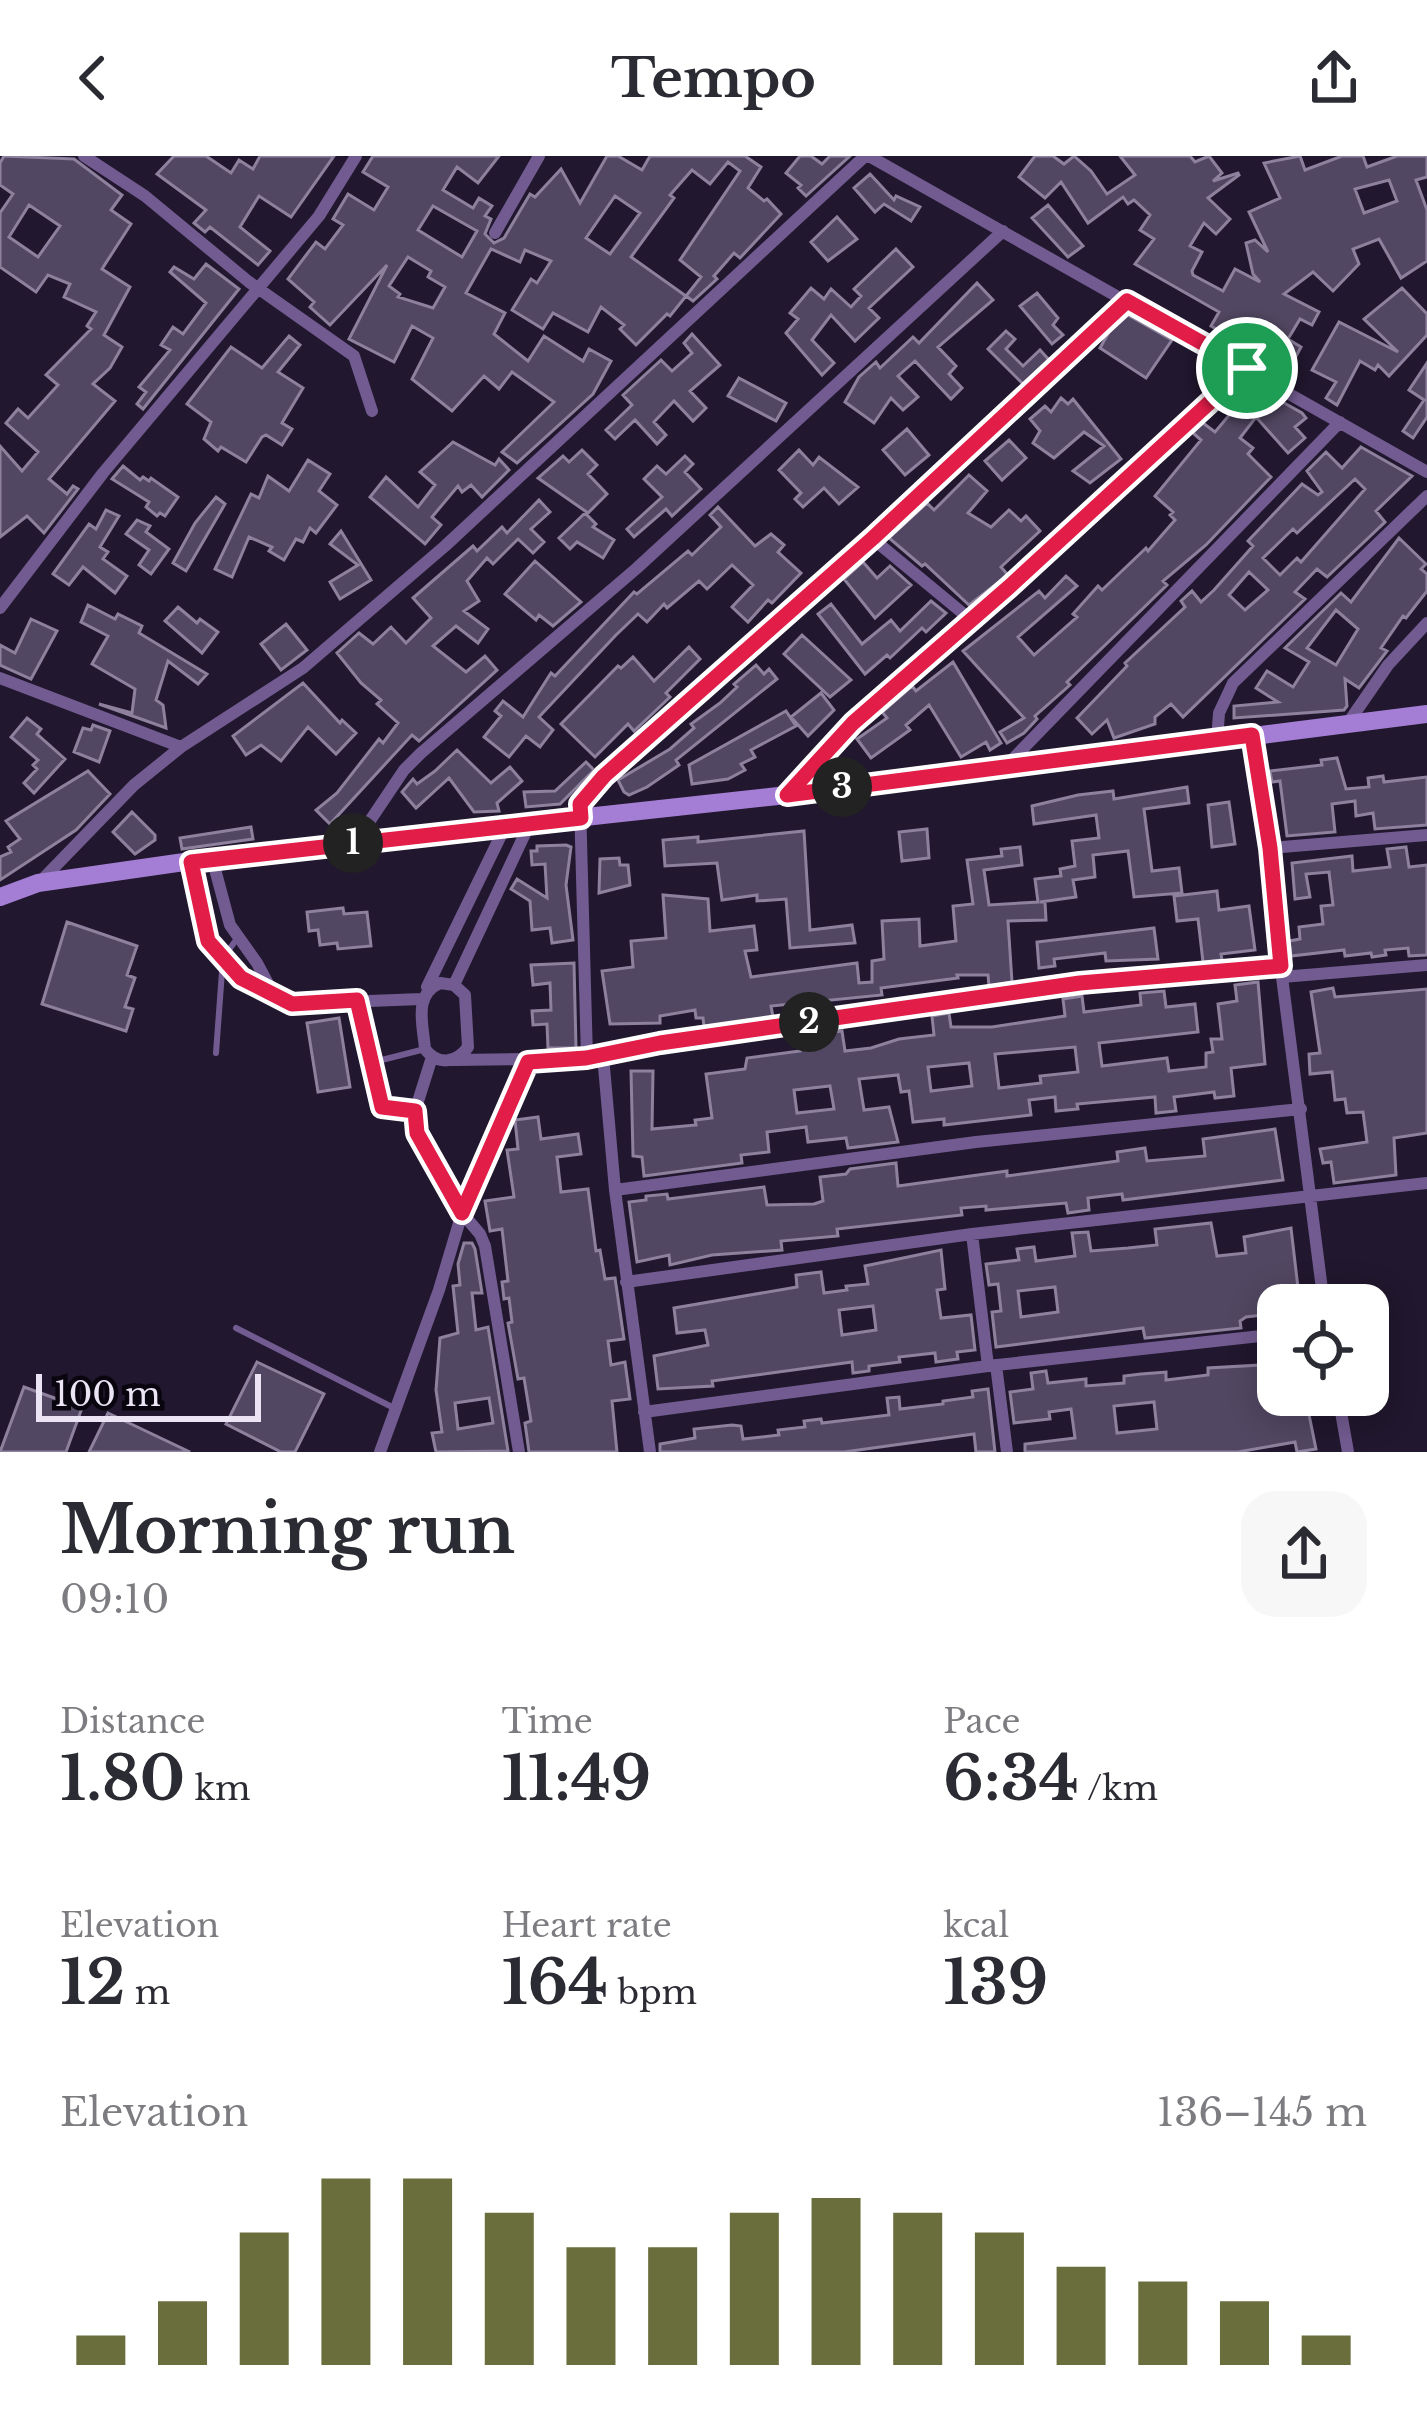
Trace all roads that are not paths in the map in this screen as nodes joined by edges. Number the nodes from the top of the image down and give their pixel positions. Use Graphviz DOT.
graph roads {
  1 [pos="84,156"];
  2 [pos="356,156"];
  3 [pos="539,156"];
  4 [pos="867,156"];
  5 [pos="1003,231"];
  6 [pos="495,233"];
  7 [pos="259,289"];
  8 [pos="1127,301"];
  9 [pos="1247,368"];
  10 [pos="372,411"];
  11 [pos="1340,422"];
  12 [pos="1427,472"];
  13 [pos="1427,496"];
  14 [pos="873,538"];
  15 [pos="0,608"];
  16 [pos="971,620"];
  17 [pos="1427,623"];
  18 [pos="0,678"];
  19 [pos="1427,714"];
  20 [pos="1348,723"];
  21 [pos="1252,735"];
  22 [pos="1217,740"];
  23 [pos="181,746"];
  24 [pos="1007,765"];
  25 [pos="787,795"];
  26 [pos="581,818"];
  27 [pos="530,823"];
  28 [pos="506,825"];
  29 [pos="1427,835"];
  30 [pos="355,843"];
  31 [pos="1270,848"];
  32 [pos="212,858"];
  33 [pos="191,862"];
  34 [pos="38,884"];
  35 [pos="0,897"];
  36 [pos="238,937"];
  37 [pos="224,958"];
  38 [pos="1427,965"];
  39 [pos="1281,972"];
  40 [pos="454,985"];
  41 [pos="273,994"];
  42 [pos="423,996"];
  43 [pos="357,1000"];
  44 [pos="468,1047"];
  45 [pos="216,1053"];
  46 [pos="428,1053"];
  47 [pos="603,1055"];
  48 [pos="586,1058"];
  49 [pos="454,1060"];
  50 [pos="490,1060"];
  51 [pos="528,1062"];
  52 [pos="370,1064"];
  53 [pos="1301,1109"];
  54 [pos="415,1111"];
  55 [pos="1427,1183"];
  56 [pos="615,1190"];
  57 [pos="1312,1196"];
  58 [pos="462,1213"];
  59 [pos="972,1234"];
  60 [pos="626,1282"];
  61 [pos="1322,1284"];
  62 [pos="236,1328"];
  63 [pos="1257,1336"];
  64 [pos="992,1366"];
  65 [pos="397,1410"];
  66 [pos="644,1412"];
  67 [pos="1342,1416"];
  68 [pos="380,1452"];
  69 [pos="519,1452"];
  70 [pos="650,1452"];
  71 [pos="1007,1452"];
  72 [pos="1348,1452"];
  1 -- 7 [label="street"];
  2 -- 7 [label="street"];
  3 -- 6 [label="street"];
  4 -- 5 [label="street"];
  4 -- 23 [label="street"];
  5 -- 8 [label="street"];
  5 -- 30 [label="street"];
  7 -- 10 [label="street"];
  7 -- 15 [label="street"];
  8 -- 9 [label="street"];
  8 -- 14 [label="street"];
  9 -- 11 [label="street"];
  9 -- 16 [label="street"];
  11 -- 12 [label="street"];
  11 -- 24 [label="street"];
  13 -- 22 [label="street"];
  14 -- 16 [label="street"];
  14 -- 26 [label="street"];
  16 -- 25 [label="street"];
  17 -- 20 [label="street"];
  18 -- 23 [label="street"];
  19 -- 20 [label="main road"];
  20 -- 21 [label="main road"];
  21 -- 22 [label="main road"];
  21 -- 31 [label="street"];
  22 -- 24 [label="main road"];
  23 -- 34 [label="street"];
  24 -- 25 [label="main road"];
  25 -- 26 [label="main road"];
  26 -- 27 [label="main road"];
  26 -- 48 [label="street"];
  27 -- 28 [label="main road"];
  27 -- 40 [label="street"];
  28 -- 30 [label="main road"];
  28 -- 42 [label="street"];
  29 -- 31 [label="street"];
  30 -- 32 [label="main road"];
  31 -- 39 [label="street"];
  32 -- 33 [label="main road"];
  32 -- 36 [label="street"];
  33 -- 34 [label="main road"];
  33 -- 37 [label="street"];
  34 -- 35 [label="main road"];
  36 -- 37 [label="lane"];
  36 -- 41 [label="street"];
  37 -- 41 [label="street"];
  37 -- 45 [label="lane"];
  38 -- 39 [label="street"];
  39 -- 47 [label="street"];
  39 -- 53 [label="street"];
  40 -- 42 [label="street"];
  40 -- 44 [label="street"];
  41 -- 43 [label="street"];
  42 -- 43 [label="street"];
  42 -- 46 [label="street"];
  43 -- 52 [label="lane"];
  44 -- 49 [label="street"];
  44 -- 50 [label="street"];
  46 -- 49 [label="street"];
  46 -- 52 [label="lane"];
  46 -- 54 [label="street"];
  47 -- 48 [label="street"];
  47 -- 56 [label="street"];
  48 -- 51 [label="street"];
  49 -- 50 [label="street"];
  50 -- 51 [label="street"];
  51 -- 58 [label="street"];
  52 -- 54 [label="lane"];
  53 -- 56 [label="street"];
  53 -- 57 [label="street"];
  54 -- 58 [label="street"];
  55 -- 57 [label="street"];
  56 -- 60 [label="street"];
  57 -- 59 [label="street"];
  57 -- 61 [label="street"];
  58 -- 65 [label="street"];
  58 -- 69 [label="street"];
  59 -- 60 [label="street"];
  59 -- 64 [label="street"];
  60 -- 66 [label="street"];
  62 -- 65 [label="lane"];
  63 -- 64 [label="street"];
  64 -- 66 [label="street"];
  64 -- 71 [label="street"];
  65 -- 68 [label="street"];
  66 -- 70 [label="street"];
  67 -- 72 [label="street"];
}
